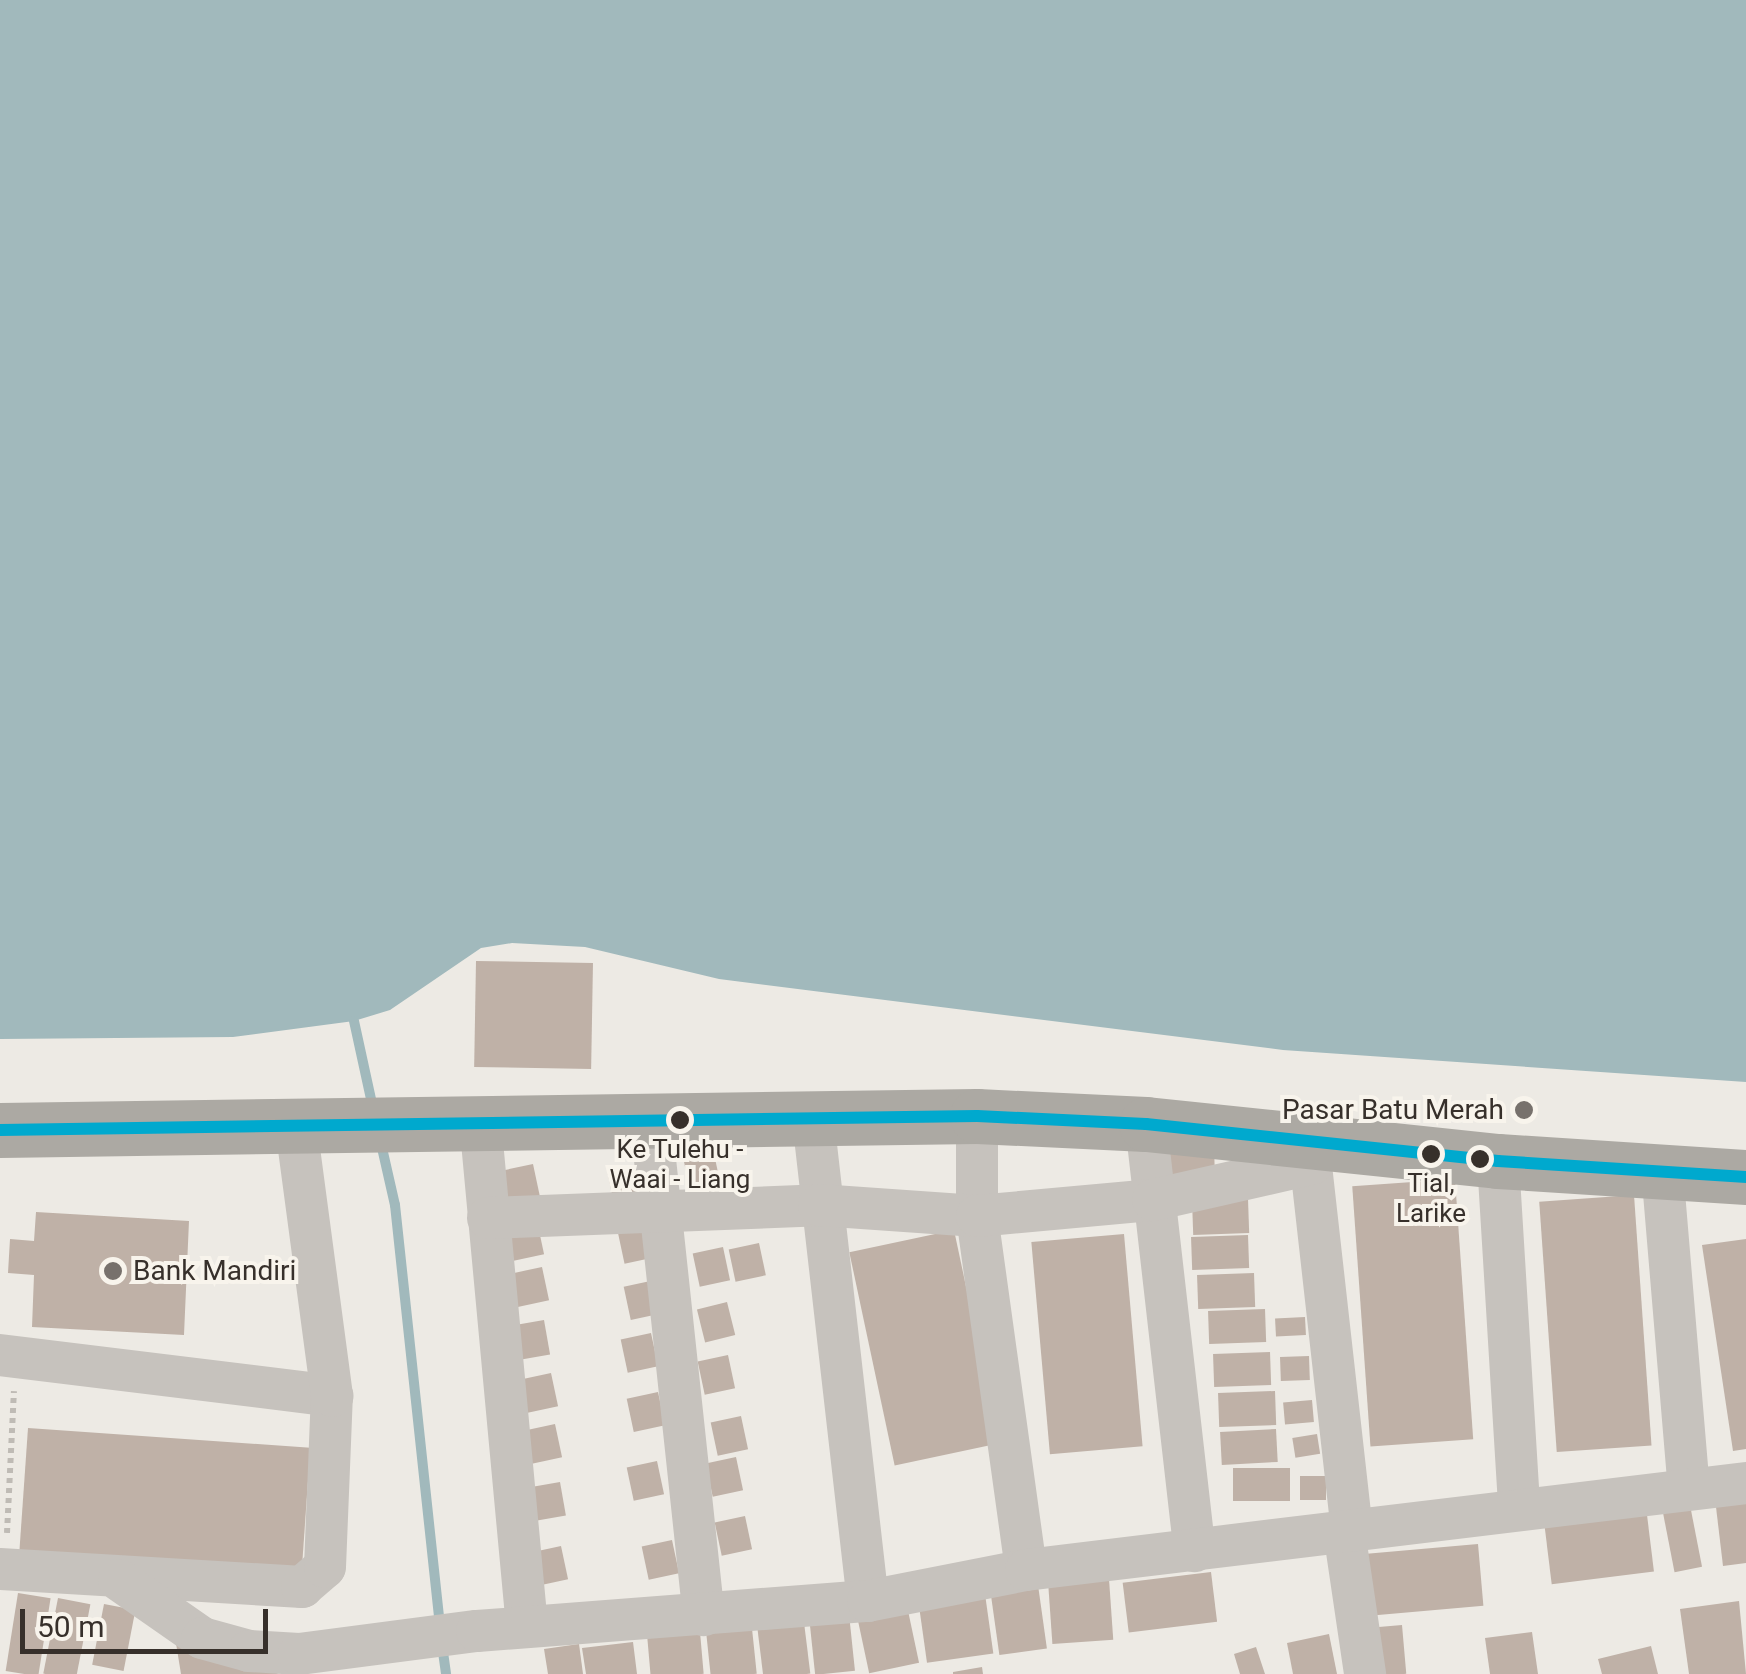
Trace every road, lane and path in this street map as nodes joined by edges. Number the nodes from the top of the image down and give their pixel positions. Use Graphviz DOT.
graph roads {
  1 [pos="977,1116"];
  2 [pos="812,1119"];
  3 [pos="461,1121"];
  4 [pos="651,1122"];
  5 [pos="1146,1124"];
  6 [pos="315,1126"];
  7 [pos="0,1130"];
  8 [pos="1310,1151"];
  9 [pos="1498,1161"];
  10 [pos="1662,1169"];
  11 [pos="1746,1177"];
  12 [pos="1153,1200"];
  13 [pos="819,1205"];
  14 [pos="660,1211"];
  15 [pos="977,1216"];
  16 [pos="488,1218"];
  17 [pos="8,1356"];
  18 [pos="332,1396"];
  19 [pos="1746,1483"];
  20 [pos="1689,1489"];
  21 [pos="1518,1509"];
  22 [pos="1348,1531"];
  23 [pos="1194,1551"];
  24 [pos="2,1569"];
  25 [pos="1026,1570"];
  26 [pos="119,1580"];
  27 [pos="868,1601"];
  28 [pos="704,1615"];
  29 [pos="527,1627"];
  30 [pos="333,1662"];
  31 [pos="1365,1674"];
  1 -- 2 [label="highway"];
  1 -- 5 [label="highway"];
  1 -- 15 [label="street"];
  2 -- 4 [label="highway"];
  2 -- 13 [label="street"];
  3 -- 4 [label="highway"];
  3 -- 6 [label="highway"];
  3 -- 16 [label="street"];
  4 -- 14 [label="street"];
  5 -- 8 [label="highway"];
  5 -- 12 [label="street"];
  6 -- 7 [label="highway"];
  6 -- 18 [label="street"];
  8 -- 9 [label="highway"];
  8 -- 12 [label="street"];
  8 -- 22 [label="street"];
  9 -- 10 [label="highway"];
  9 -- 21 [label="street"];
  10 -- 11 [label="highway"];
  10 -- 20 [label="street"];
  12 -- 15 [label="street"];
  12 -- 23 [label="street"];
  13 -- 14 [label="street"];
  13 -- 15 [label="street"];
  13 -- 27 [label="street"];
  14 -- 16 [label="street"];
  14 -- 28 [label="street"];
  15 -- 25 [label="street"];
  16 -- 29 [label="street"];
  17 -- 18 [label="street"];
  17 -- 24 [label="path"];
  18 -- 26 [label="street"];
  19 -- 20 [label="street"];
  20 -- 21 [label="street"];
  21 -- 22 [label="street"];
  22 -- 23 [label="street"];
  22 -- 31 [label="street"];
  23 -- 25 [label="street"];
  24 -- 26 [label="street"];
  25 -- 27 [label="street"];
  26 -- 30 [label="street"];
  27 -- 28 [label="street"];
  28 -- 29 [label="street"];
  29 -- 30 [label="street"];
}
